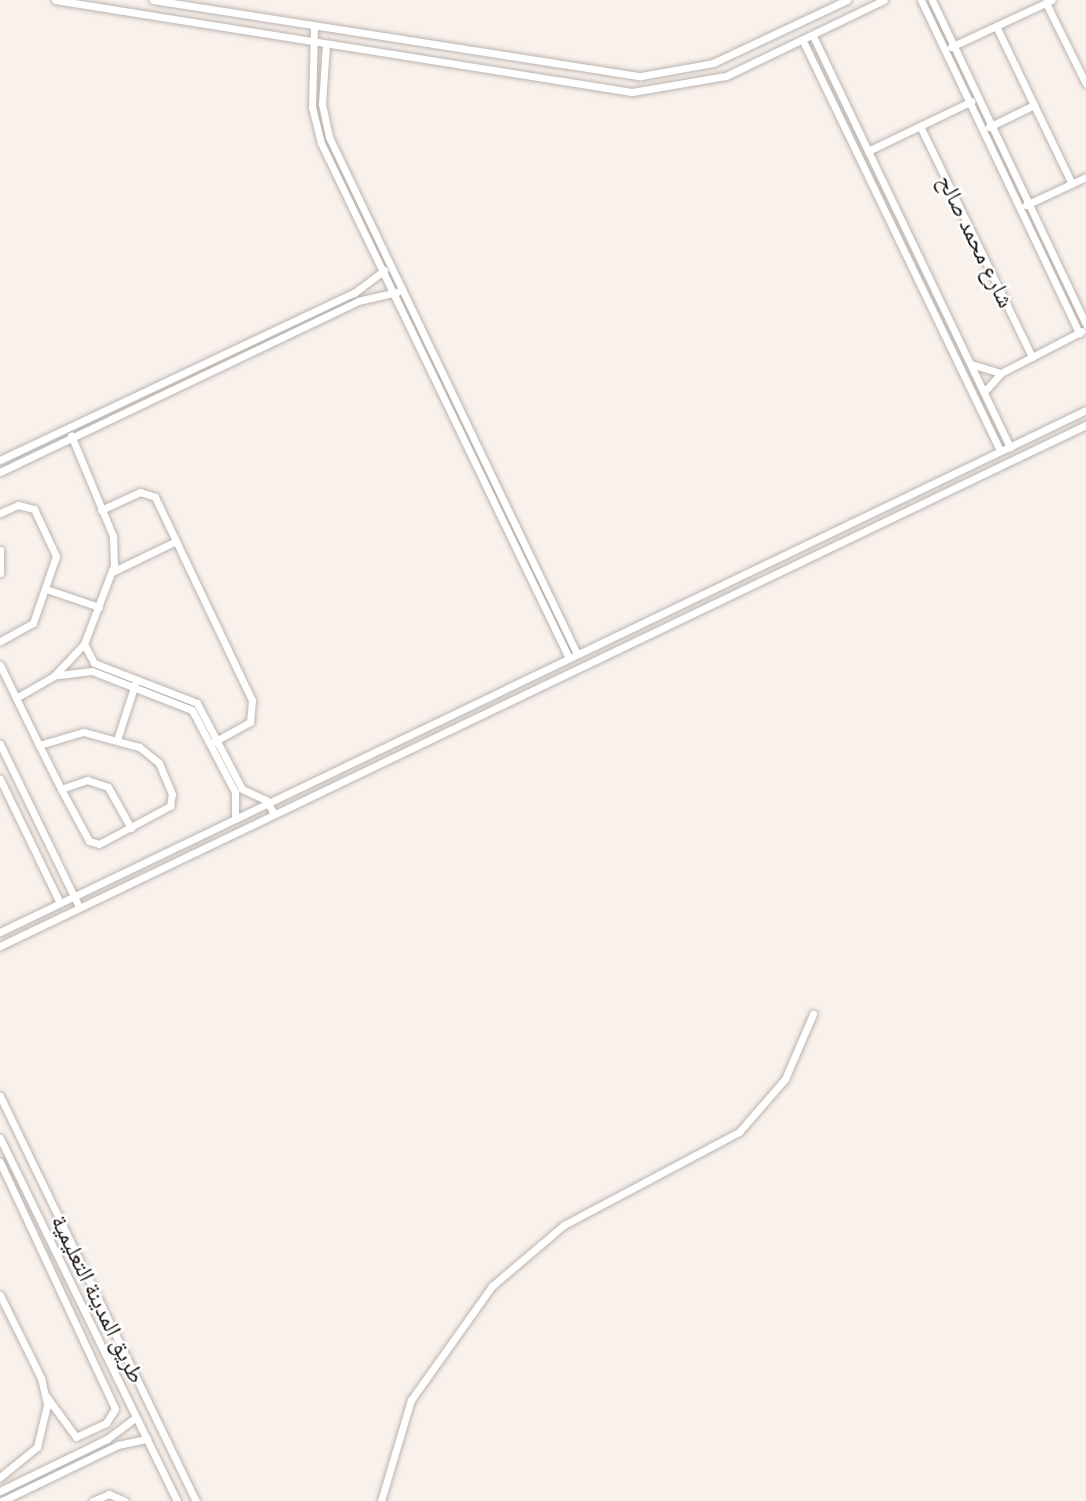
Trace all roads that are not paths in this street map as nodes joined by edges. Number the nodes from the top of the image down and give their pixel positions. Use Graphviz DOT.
graph roads {
  1 [pos="55,0"];
  2 [pos="153,0"];
  3 [pos="848,0"];
  4 [pos="884,0"];
  5 [pos="921,0"];
  6 [pos="932,0"];
  7 [pos="1049,1"];
  8 [pos="314,26"];
  9 [pos="996,26"];
  10 [pos="813,36"];
  11 [pos="803,41"];
  12 [pos="312,42"];
  13 [pos="326,44"];
  14 [pos="953,46"];
  15 [pos="944,50"];
  16 [pos="1086,84"];
  17 [pos="978,98"];
  18 [pos="969,102"];
  19 [pos="1034,105"];
  20 [pos="991,125"];
  21 [pos="920,126"];
  22 [pos="982,130"];
  23 [pos="868,151"];
  24 [pos="1086,177"];
  25 [pos="1072,184"];
  26 [pos="1028,204"];
  27 [pos="1020,208"];
  28 [pos="392,265"];
  29 [pos="383,271"];
  30 [pos="403,290"];
  31 [pos="393,293"];
  32 [pos="1073,322"];
  33 [pos="1083,326"];
  34 [pos="1032,357"];
  35 [pos="971,364"];
  36 [pos="1002,373"];
  37 [pos="984,392"];
  38 [pos="1086,410"];
  39 [pos="1086,425"];
  40 [pos="68,428"];
  41 [pos="57,433"];
  42 [pos="72,438"];
  43 [pos="61,443"];
  44 [pos="1010,447"];
  45 [pos="1000,451"];
  46 [pos="76,459"];
  47 [pos="0,460"];
  48 [pos="0,472"];
  49 [pos="101,510"];
  50 [pos="0,513"];
  51 [pos="176,541"];
  52 [pos="0,550"];
  53 [pos="1,564"];
  54 [pos="112,572"];
  55 [pos="749,572"];
  56 [pos="0,573"];
  57 [pos="753,584"];
  58 [pos="46,589"];
  59 [pos="99,607"];
  60 [pos="0,641"];
  61 [pos="85,645"];
  62 [pos="577,654"];
  63 [pos="569,658"];
  64 [pos="0,665"];
  65 [pos="54,676"];
  66 [pos="137,677"];
  67 [pos="135,686"];
  68 [pos="513,686"];
  69 [pos="518,696"];
  70 [pos="16,698"];
  71 [pos="117,740"];
  72 [pos="215,741"];
  73 [pos="0,744"];
  74 [pos="39,745"];
  75 [pos="0,779"];
  76 [pos="61,789"];
  77 [pos="269,802"];
  78 [pos="273,813"];
  79 [pos="235,819"];
  80 [pos="131,828"];
  81 [pos="74,896"];
  82 [pos="60,903"];
  83 [pos="79,907"];
  84 [pos="0,932"];
  85 [pos="0,946"];
  86 [pos="813,1014"];
  87 [pos="0,1096"];
  88 [pos="10,1118"];
  89 [pos="0,1122"];
  90 [pos="0,1138"];
  91 [pos="0,1162"];
  92 [pos="1,1300"];
  93 [pos="46,1396"];
  94 [pos="136,1417"];
  95 [pos="147,1439"];
  96 [pos="0,1477"];
  97 [pos="0,1491"];
  98 [pos="2,1501"];
  99 [pos="93,1501"];
  100 [pos="125,1501"];
  101 [pos="177,1501"];
  102 [pos="196,1501"];
  103 [pos="381,1501"];
  1 -- 12 [label="street"];
  2 -- 8 [label="street"];
  3 -- 8 [label="street"];
  4 -- 10 [label="street"];
  5 -- 15 [label="street"];
  6 -- 14 [label="street"];
  7 -- 9 [label="street"];
  7 -- 16 [label="street"];
  8 -- 12 [label="street"];
  9 -- 14 [label="street"];
  9 -- 19 [label="street"];
  10 -- 11 [label="street"];
  10 -- 23 [label="street"];
  11 -- 13 [label="street"];
  11 -- 45 [label="street"];
  12 -- 13 [label="street"];
  12 -- 29 [label="street"];
  13 -- 28 [label="street"];
  14 -- 15 [label="street"];
  14 -- 17 [label="street"];
  15 -- 18 [label="street"];
  17 -- 18 [label="street"];
  17 -- 20 [label="street"];
  18 -- 21 [label="street"];
  18 -- 22 [label="street"];
  19 -- 20 [label="street"];
  19 -- 25 [label="street"];
  20 -- 22 [label="street"];
  20 -- 26 [label="street"];
  21 -- 23 [label="street"];
  21 -- 34 [label="street, شارع محمد صالح"];
  22 -- 27 [label="street"];
  23 -- 35 [label="street"];
  24 -- 25 [label="street"];
  25 -- 26 [label="street"];
  26 -- 27 [label="street"];
  26 -- 33 [label="street"];
  27 -- 32 [label="street"];
  28 -- 29 [label="street"];
  28 -- 30 [label="street"];
  29 -- 31 [label="street"];
  29 -- 40 [label="street"];
  30 -- 31 [label="street"];
  30 -- 62 [label="street"];
  31 -- 42 [label="street"];
  31 -- 63 [label="street"];
  32 -- 33 [label="street"];
  32 -- 33 [label="street"];
  33 -- 34 [label="street"];
  34 -- 36 [label="street"];
  35 -- 36 [label="street"];
  35 -- 37 [label="street"];
  36 -- 37 [label="street"];
  37 -- 44 [label="street"];
  38 -- 44 [label="street"];
  39 -- 57 [label="street"];
  40 -- 41 [label="street"];
  40 -- 42 [label="street"];
  41 -- 43 [label="street"];
  41 -- 47 [label="street"];
  42 -- 43 [label="street"];
  42 -- 46 [label="street"];
  43 -- 46 [label="street"];
  43 -- 48 [label="street"];
  44 -- 45 [label="street"];
  45 -- 55 [label="street"];
  46 -- 49 [label="street"];
  49 -- 51 [label="street"];
  49 -- 54 [label="street"];
  50 -- 58 [label="street"];
  51 -- 54 [label="street"];
  51 -- 72 [label="street"];
  52 -- 53 [label="street"];
  53 -- 56 [label="street"];
  54 -- 59 [label="street"];
  55 -- 57 [label="street"];
  55 -- 62 [label="street"];
  57 -- 69 [label="street"];
  58 -- 59 [label="street"];
  58 -- 60 [label="street"];
  59 -- 61 [label="street"];
  61 -- 65 [label="street"];
  61 -- 66 [label="street"];
  62 -- 63 [label="street"];
  63 -- 68 [label="street"];
  64 -- 70 [label="street"];
  65 -- 67 [label="street"];
  65 -- 70 [label="street"];
  66 -- 67 [label="street"];
  66 -- 72 [label="street"];
  67 -- 71 [label="street"];
  67 -- 72 [label="street"];
  68 -- 69 [label="street"];
  68 -- 77 [label="street"];
  69 -- 78 [label="street"];
  70 -- 74 [label="street"];
  71 -- 74 [label="street"];
  71 -- 80 [label="street"];
  72 -- 77 [label="street"];
  72 -- 79 [label="street"];
  73 -- 81 [label="street"];
  74 -- 76 [label="street"];
  75 -- 82 [label="street"];
  76 -- 80 [label="street"];
  76 -- 80 [label="street"];
  77 -- 78 [label="street"];
  77 -- 79 [label="street"];
  78 -- 83 [label="street"];
  79 -- 81 [label="street"];
  81 -- 82 [label="street"];
  81 -- 83 [label="street"];
  82 -- 84 [label="street"];
  83 -- 85 [label="street"];
  86 -- 103 [label="street"];
  87 -- 88 [label="street, طريق المدينة التعليمية"];
  88 -- 89 [label="street"];
  88 -- 102 [label="street, طريق المدينة التعليمية"];
  90 -- 94 [label="street, طريق المدينة التعليمية"];
  91 -- 93 [label="street"];
  92 -- 93 [label="street"];
  93 -- 96 [label="street"];
  94 -- 95 [label="street, طريق المدينة التعليمية"];
  94 -- 97 [label="street"];
  95 -- 98 [label="street"];
  95 -- 101 [label="street, طريق المدينة التعليمية"];
  99 -- 100 [label="street"];
}
